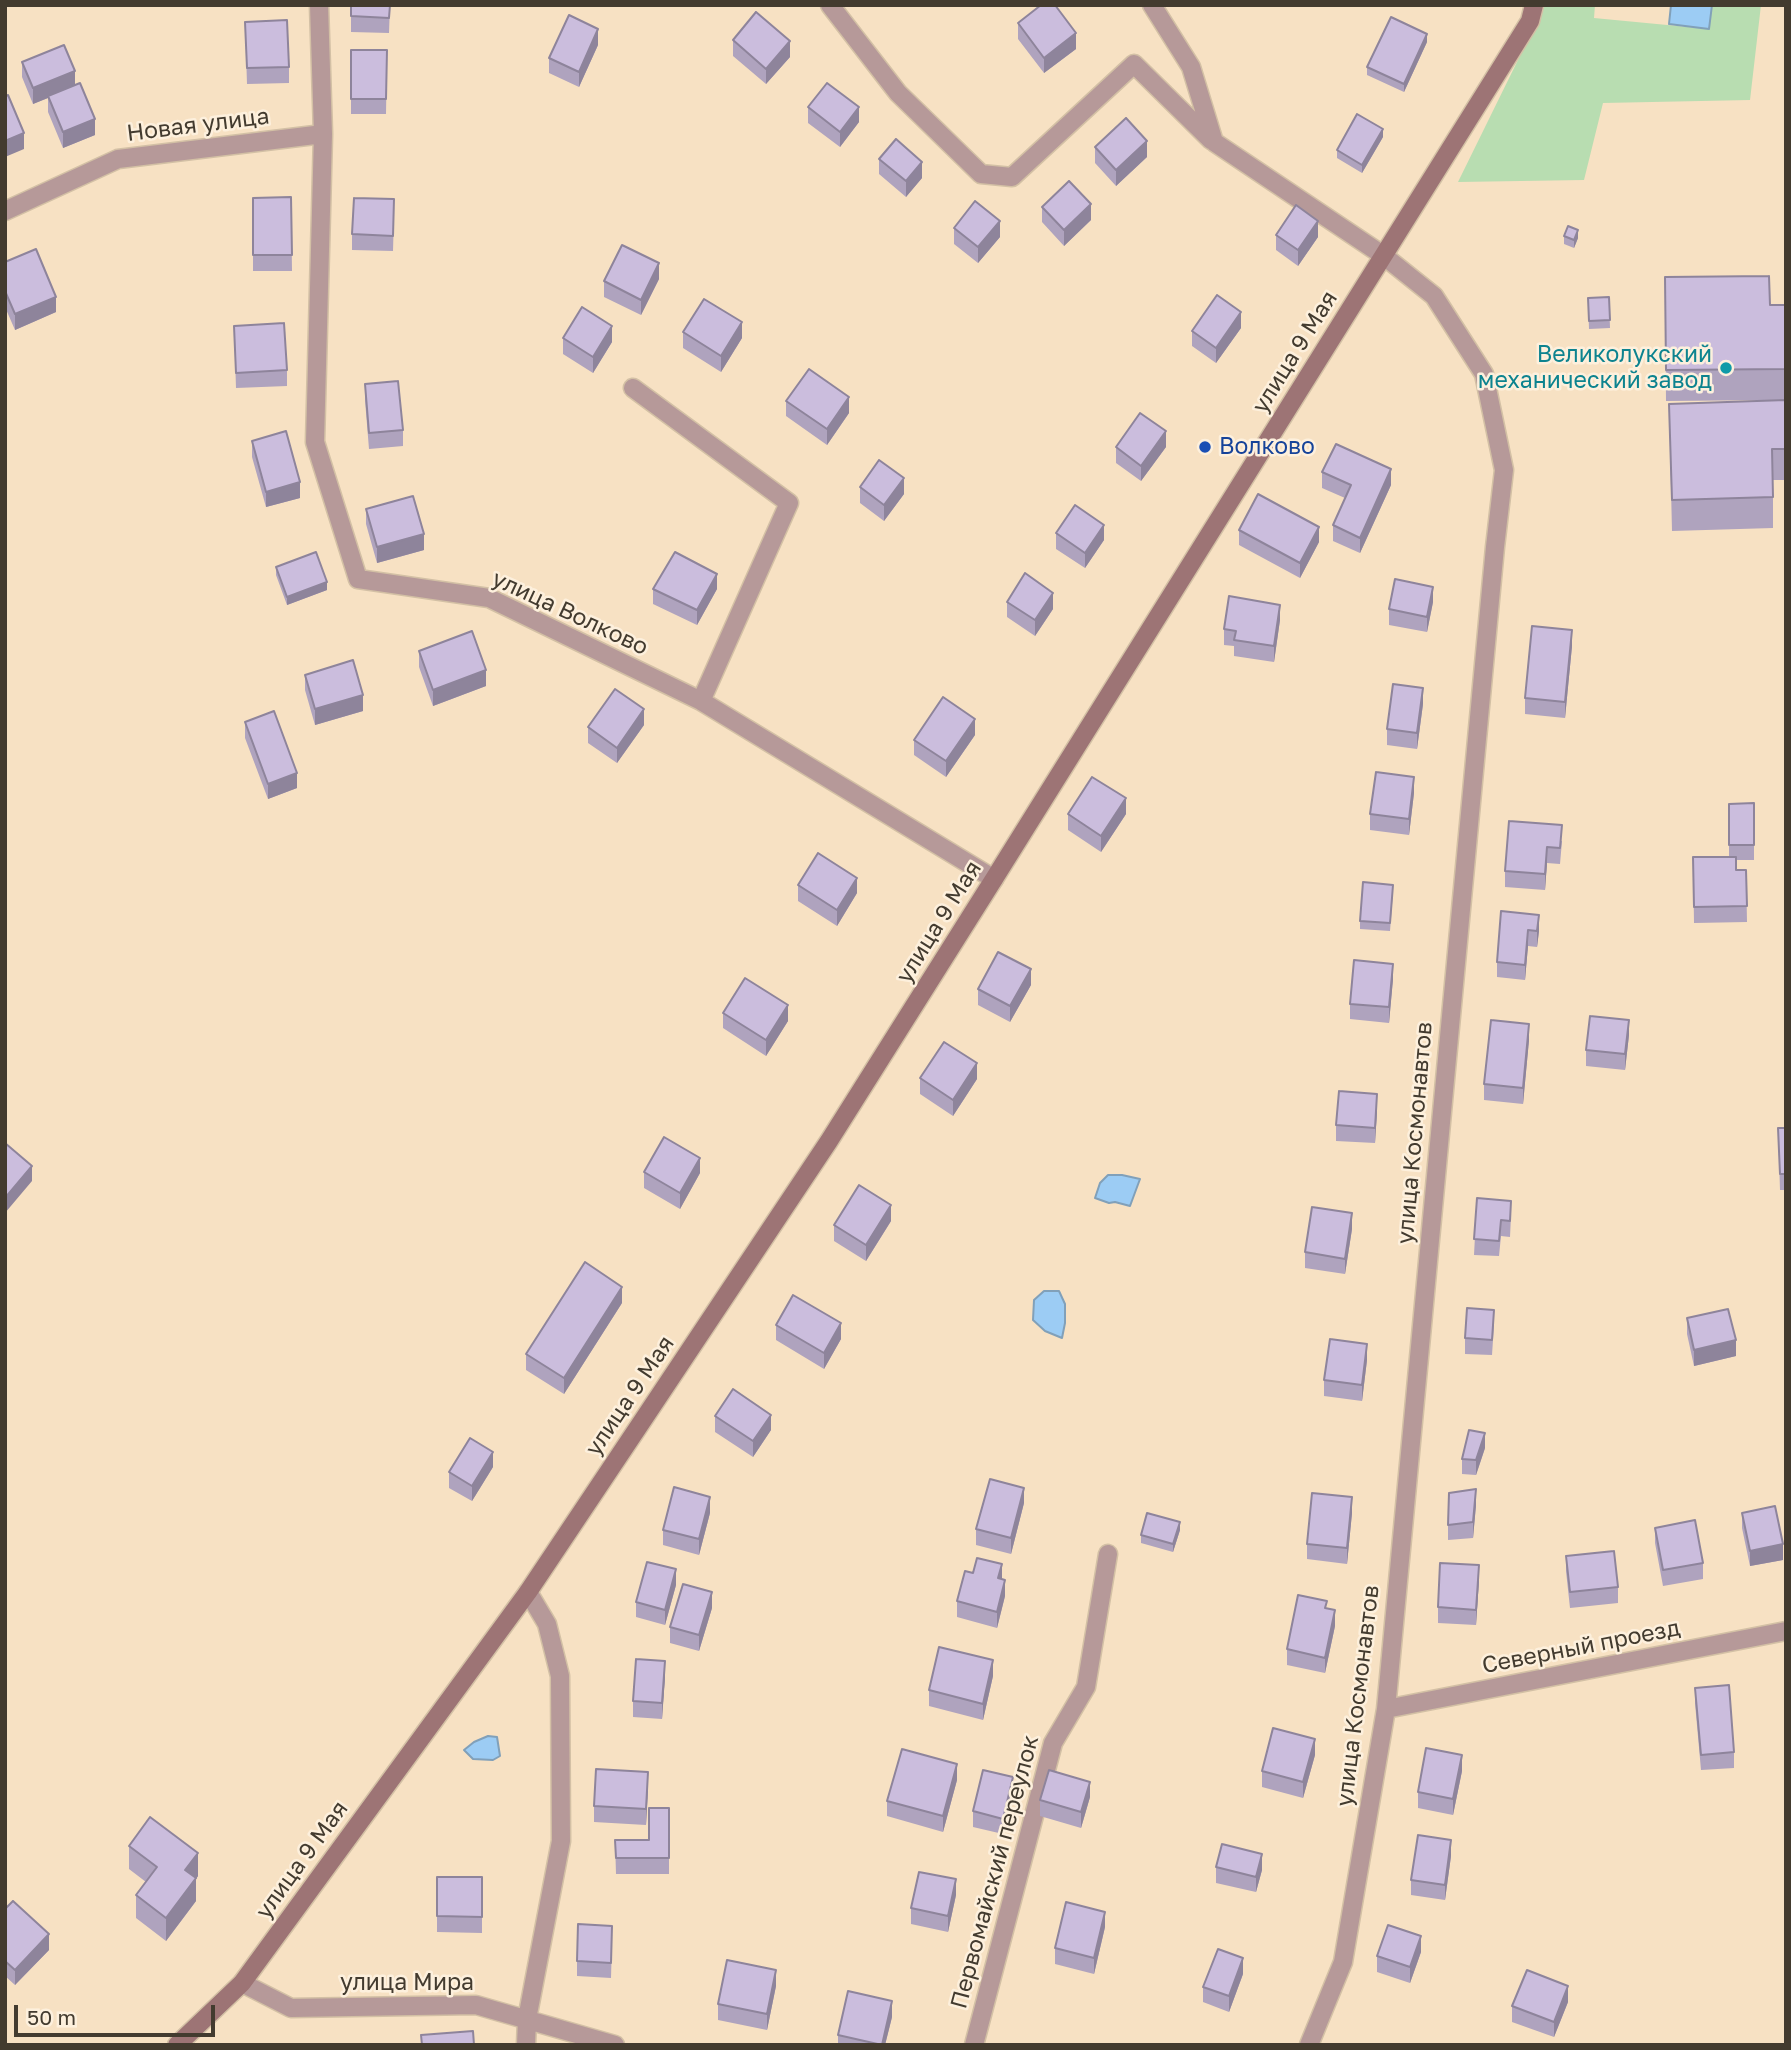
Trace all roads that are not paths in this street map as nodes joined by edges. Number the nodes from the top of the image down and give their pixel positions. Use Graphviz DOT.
graph roads {
  1 [pos="319,5"];
  2 [pos="830,5"];
  3 [pos="1152,5"];
  4 [pos="1534,5"];
  5 [pos="323,134"];
  6 [pos="1214,142"];
  7 [pos="5,211"];
  8 [pos="1380,263"];
  9 [pos="633,388"];
  10 [pos="701,701"];
  11 [pos="995,879"];
  12 [pos="1108,1554"];
  13 [pos="528,1592"];
  14 [pos="1786,1632"];
  15 [pos="1386,1709"];
  16 [pos="242,1983"];
  17 [pos="527,2019"];
  18 [pos="177,2045"];
  19 [pos="526,2045"];
  20 [pos="615,2045"];
  21 [pos="974,2045"];
  22 [pos="1309,2045"];
  1 -- 5 [label="street, улица Волково"];
  2 -- 6 [label="street"];
  3 -- 6 [label="street"];
  4 -- 8 [label="main road, улица 9 Мая"];
  5 -- 7 [label="street, Новая улица"];
  5 -- 10 [label="street, улица Волково"];
  6 -- 8 [label="street, улица Космонавтов"];
  8 -- 11 [label="main road, улица 9 Мая"];
  8 -- 15 [label="street, улица Космонавтов"];
  9 -- 10 [label="street"];
  10 -- 11 [label="street, улица Волково"];
  11 -- 13 [label="main road, улица 9 Мая"];
  12 -- 21 [label="street, Первомайский переулок"];
  13 -- 16 [label="main road, улица 9 Мая"];
  13 -- 17 [label="street"];
  14 -- 15 [label="street, Северный проезд"];
  15 -- 22 [label="street, улица Космонавтов"];
  16 -- 17 [label="street, улица Мира"];
  16 -- 18 [label="main road, улица 9 Мая"];
  17 -- 19 [label="street"];
  17 -- 20 [label="street, улица Мира"];
}
